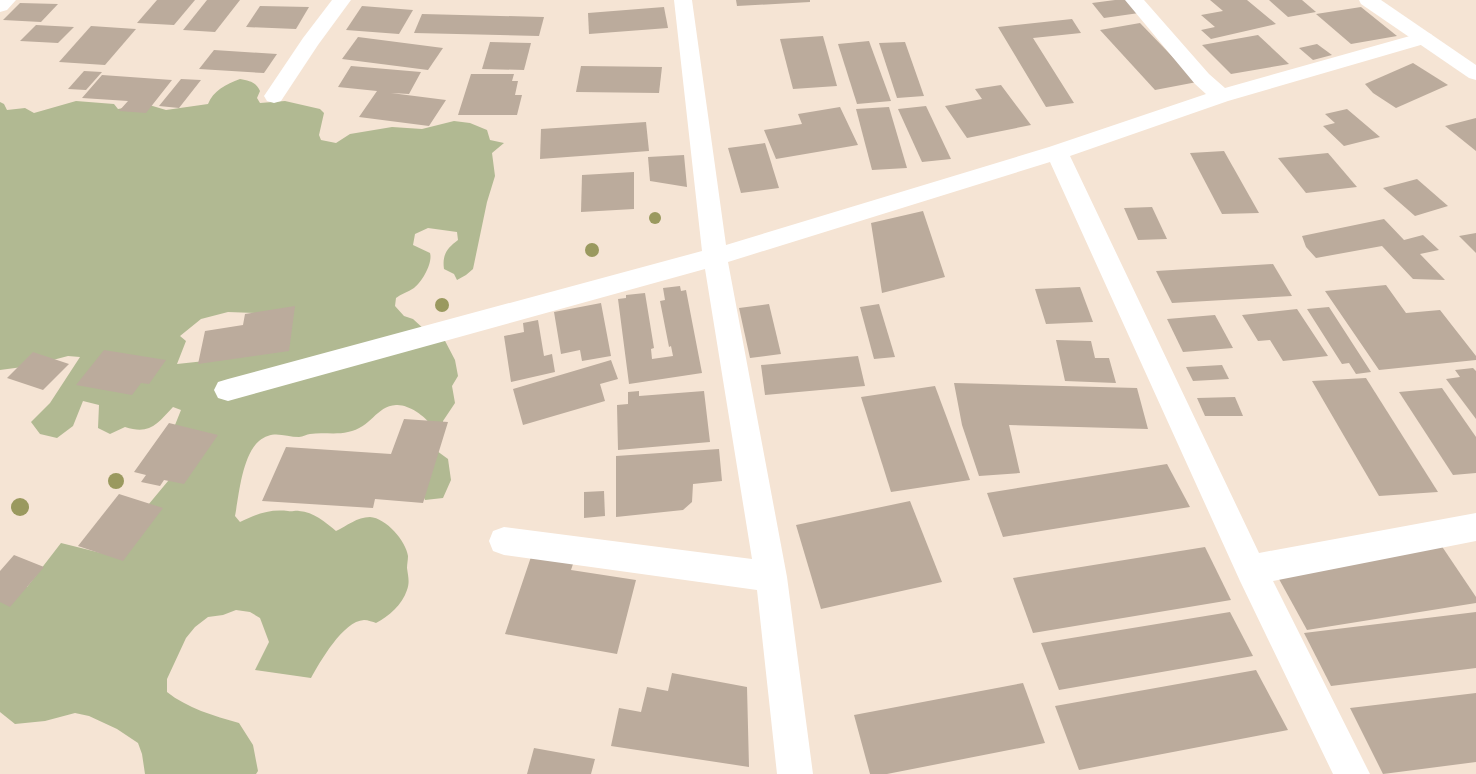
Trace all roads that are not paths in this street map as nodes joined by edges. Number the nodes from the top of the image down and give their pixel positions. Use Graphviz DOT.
graph roads {
  1 [pos="6,0"];
  2 [pos="342,0"];
  3 [pos="683,0"];
  4 [pos="1134,0"];
  5 [pos="1368,0"];
  6 [pos="1395,0"];
  7 [pos="0,6"];
  8 [pos="1424,38"];
  9 [pos="1476,54"];
  10 [pos="1476,74"];
  11 [pos="274,96"];
  12 [pos="1220,96"];
  13 [pos="1057,152"];
  14 [pos="715,257"];
  15 [pos="228,390"];
  16 [pos="1476,527"];
  17 [pos="504,541"];
  18 [pos="1251,570"];
  19 [pos="771,577"];
  20 [pos="795,774"];
  21 [pos="1352,774"];
  1 -- 7 [label="main road"];
  2 -- 11 [label="main road"];
  3 -- 14 [label="main road"];
  4 -- 12 [label="main road"];
  5 -- 8 [label="main road"];
  6 -- 9 [label="main road"];
  8 -- 10 [label="main road"];
  8 -- 12 [label="main road"];
  12 -- 13 [label="main road"];
  13 -- 14 [label="main road"];
  13 -- 18 [label="main road"];
  14 -- 15 [label="main road"];
  14 -- 19 [label="main road"];
  16 -- 18 [label="main road"];
  17 -- 19 [label="main road"];
  18 -- 21 [label="main road"];
  19 -- 20 [label="main road"];
}
